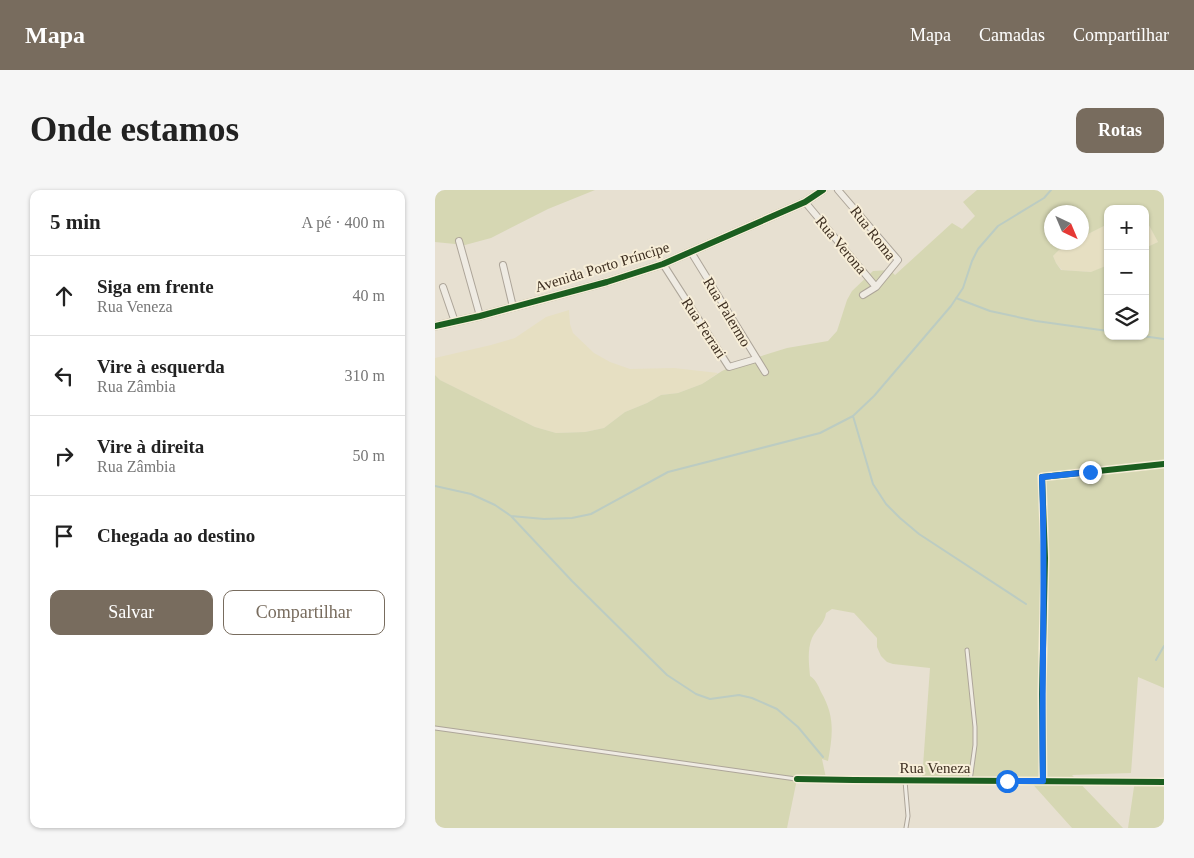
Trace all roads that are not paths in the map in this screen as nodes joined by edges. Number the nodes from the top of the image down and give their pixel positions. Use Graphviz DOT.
graph roads {
  1 [pos="823,190"];
  2 [pos="838,190"];
  3 [pos="805,202"];
  4 [pos="459,241"];
  5 [pos="691,252"];
  6 [pos="663,264"];
  7 [pos="503,265"];
  8 [pos="443,287"];
  9 [pos="876,288"];
  10 [pos="863,295"];
  11 [pos="513,307"];
  12 [pos="480,316"];
  13 [pos="455,322"];
  14 [pos="435,326"];
  15 [pos="756,359"];
  16 [pos="765,372"];
  17 [pos="1164,464"];
  18 [pos="967,650"];
  19 [pos="435,728"];
  20 [pos="797,779"];
  21 [pos="905,781"];
  22 [pos="969,781"];
  23 [pos="1043,781"];
  24 [pos="1164,782"];
  25 [pos="906,828"];
  1 -- 3 [label="street, Avenida Porto Príncipe"];
  2 -- 9 [label="street, Rua Roma"];
  3 -- 5 [label="street, Avenida Porto Príncipe"];
  3 -- 9 [label="street, Rua Verona"];
  4 -- 12 [label="street"];
  5 -- 6 [label="street, Avenida Porto Príncipe"];
  5 -- 15 [label="street, Rua Palermo"];
  6 -- 11 [label="street, Avenida Porto Príncipe"];
  6 -- 15 [label="street, Rua Ferrari"];
  7 -- 11 [label="street"];
  8 -- 13 [label="street"];
  9 -- 10 [label="street, Rua Roma"];
  11 -- 12 [label="street, Avenida Porto Príncipe"];
  12 -- 13 [label="street, Avenida Porto Príncipe"];
  13 -- 14 [label="street, Avenida Porto Príncipe"];
  15 -- 16 [label="street, Rua Palermo"];
  17 -- 23 [label="street"];
  18 -- 22 [label="lane"];
  19 -- 20 [label="lane"];
  20 -- 21 [label="street, Rua Veneza"];
  21 -- 22 [label="street, Rua Veneza"];
  21 -- 25 [label="lane"];
  22 -- 23 [label="street, Rua Veneza"];
  23 -- 24 [label="street, Rua Veneza"];
}
